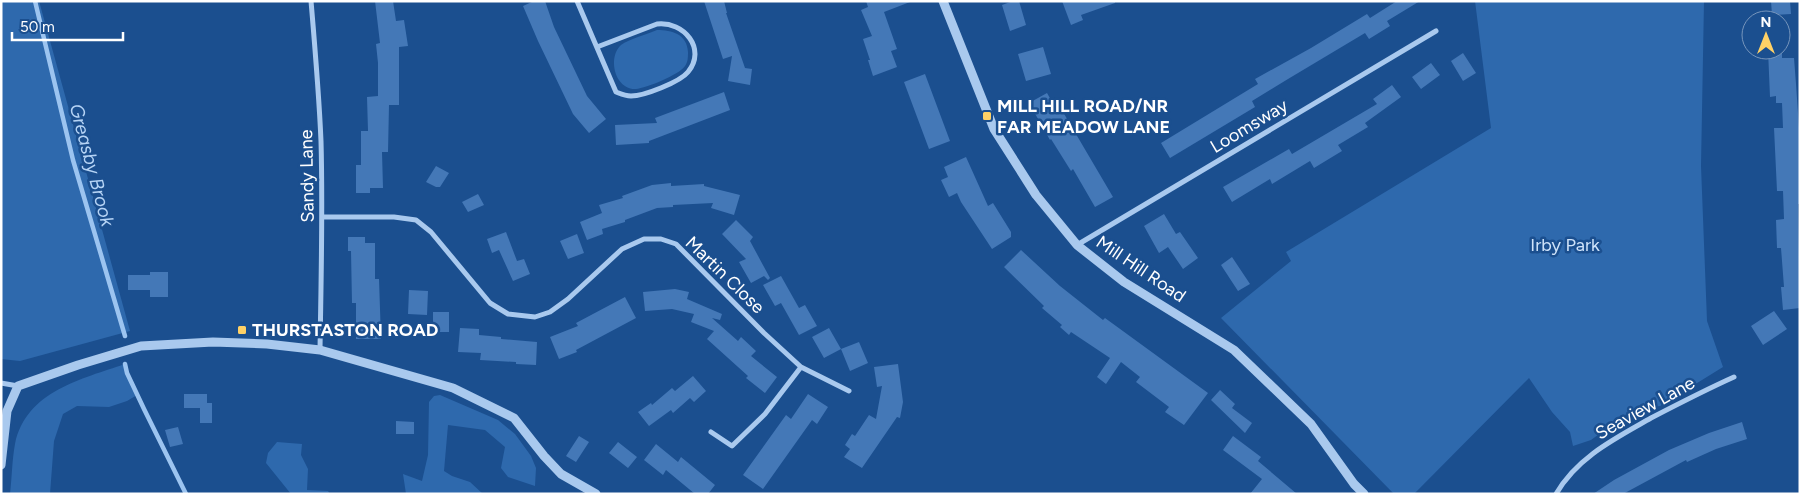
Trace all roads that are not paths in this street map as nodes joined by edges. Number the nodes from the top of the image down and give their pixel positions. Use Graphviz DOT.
graph roads {
  1 [pos="311,1"];
  2 [pos="577,1"];
  3 [pos="943,1"];
  4 [pos="1436,31"];
  5 [pos="597,47"];
  6 [pos="322,217"];
  7 [pos="1077,245"];
  8 [pos="320,350"];
  9 [pos="801,367"];
  10 [pos="1734,377"];
  11 [pos="1,383"];
  12 [pos="18,386"];
  13 [pos="849,391"];
  14 [pos="711,432"];
  15 [pos="1,465"];
  16 [pos="596,494"];
  17 [pos="1364,494"];
  18 [pos="1556,494"];
  1 -- 6 [label="street, Sandy Lane"];
  2 -- 5 [label="street"];
  3 -- 7 [label="street, Mill Hill Road"];
  4 -- 7 [label="street, Loomsway"];
  5 -- 5 [label="street"];
  6 -- 8 [label="street, Sandy Lane"];
  6 -- 9 [label="street, Martin Close"];
  7 -- 17 [label="street, Mill Hill Road"];
  8 -- 12 [label="street"];
  8 -- 16 [label="street"];
  9 -- 13 [label="street, Martin Close"];
  9 -- 14 [label="street"];
  10 -- 18 [label="street, Seaview Lane"];
  11 -- 12 [label="street"];
  12 -- 15 [label="street"];
}
